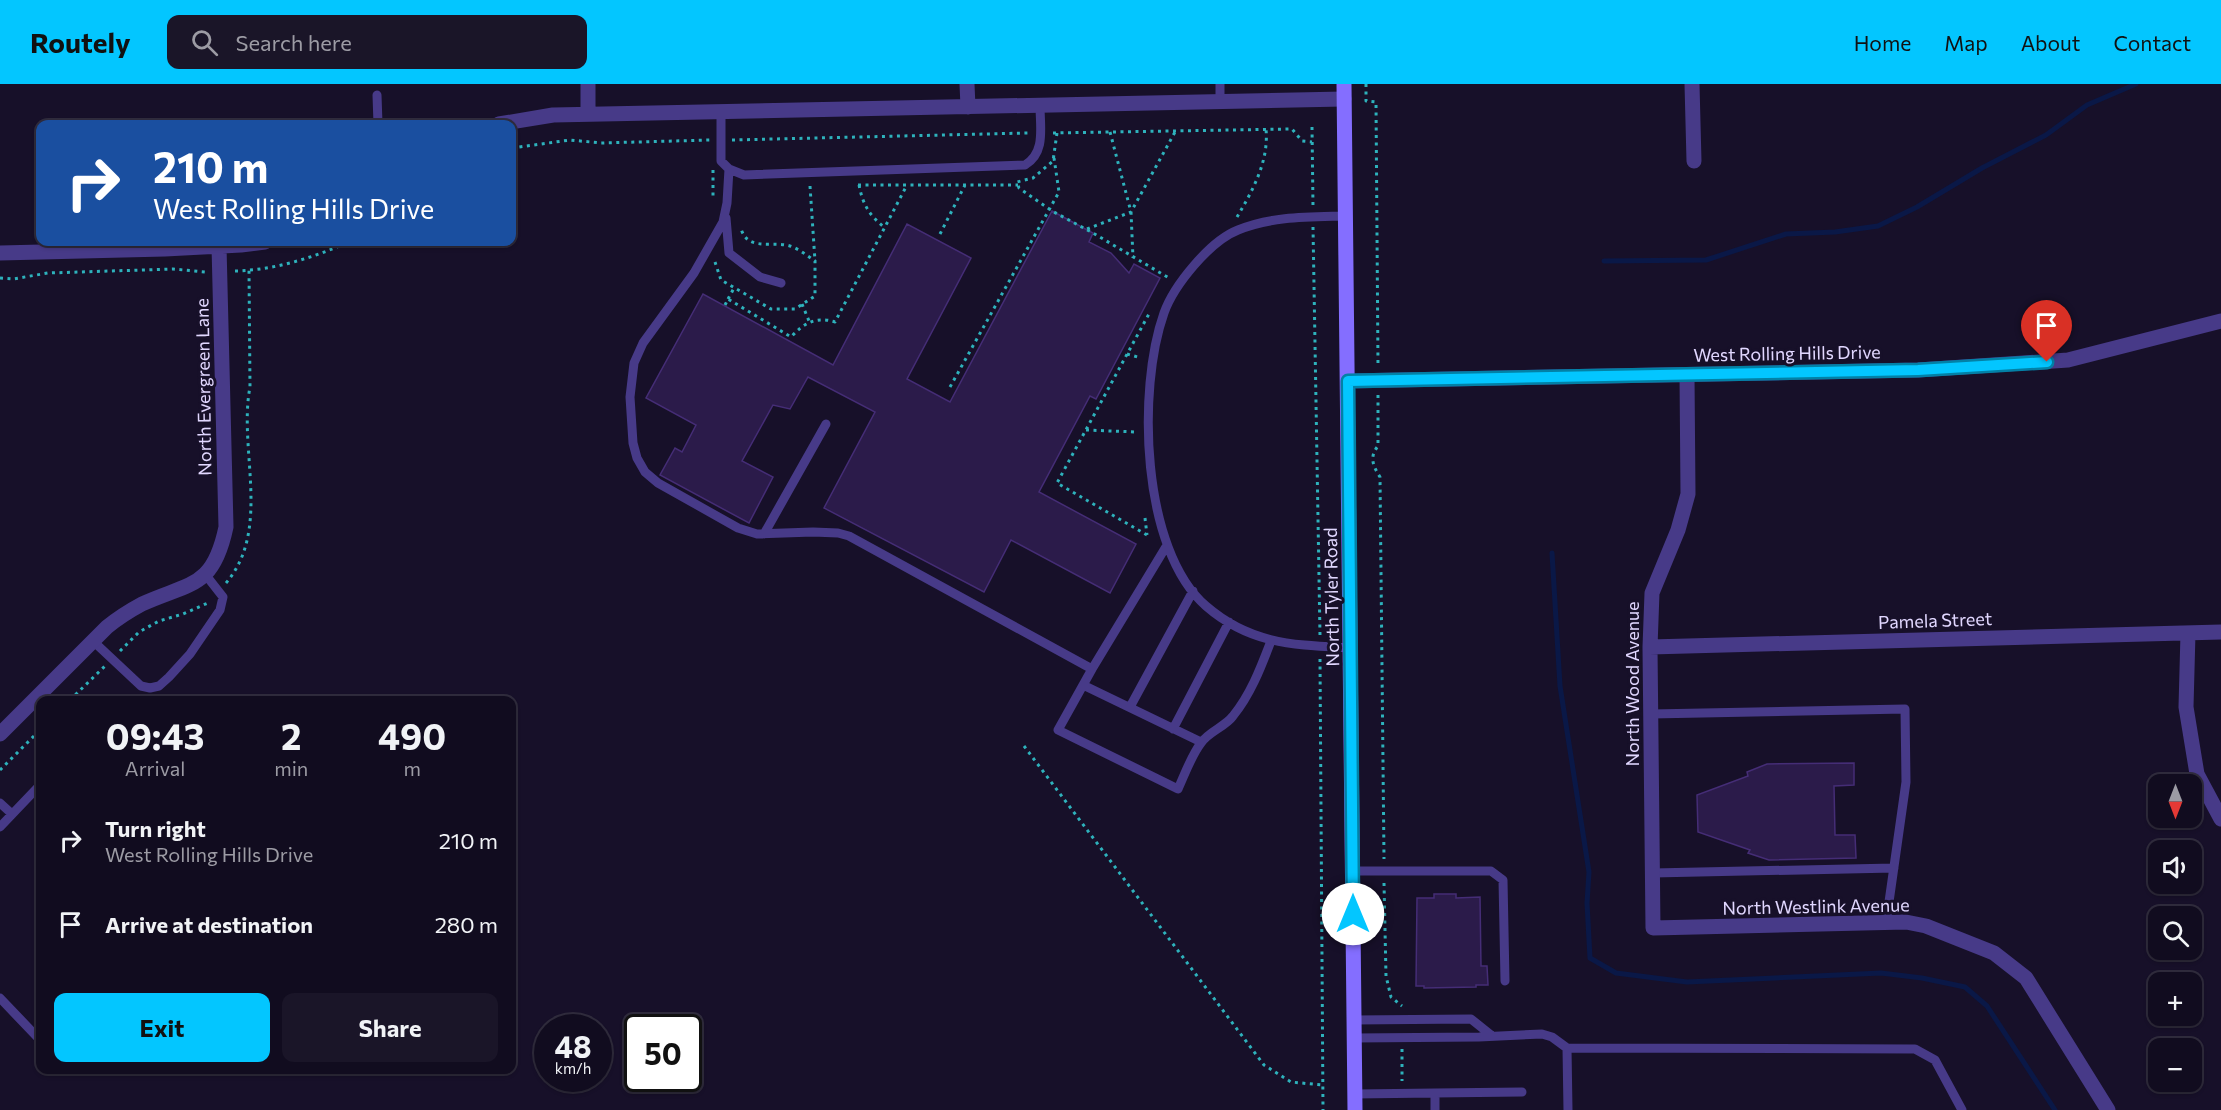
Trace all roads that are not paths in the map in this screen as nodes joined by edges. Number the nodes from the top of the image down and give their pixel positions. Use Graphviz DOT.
graph roads {
  1 [pos="588,84"];
  2 [pos="967,84"];
  3 [pos="1220,84"];
  4 [pos="1692,84"];
  5 [pos="1344,91"];
  6 [pos="377,95"];
  7 [pos="1220,102"];
  8 [pos="1040,105"];
  9 [pos="968,107"];
  10 [pos="721,112"];
  11 [pos="588,114"];
  12 [pos="378,120"];
  13 [pos="516,121"];
  14 [pos="1694,162"];
  15 [pos="729,169"];
  16 [pos="725,213"];
  17 [pos="1346,216"];
  18 [pos="219,246"];
  19 [pos="0,253"];
  20 [pos="782,283"];
  21 [pos="2221,321"];
  22 [pos="1687,375"];
  23 [pos="1348,381"];
  24 [pos="826,424"];
  25 [pos="764,534"];
  26 [pos="1167,545"];
  27 [pos="205,574"];
  28 [pos="1193,591"];
  29 [pos="1229,622"];
  30 [pos="2221,632"];
  31 [pos="2188,633"];
  32 [pos="93,640"];
  33 [pos="1271,641"];
  34 [pos="1650,647"];
  35 [pos="1351,648"];
  36 [pos="1092,669"];
  37 [pos="1083,685"];
  38 [pos="38,696"];
  39 [pos="36,698"];
  40 [pos="1130,707"];
  41 [pos="1651,714"];
  42 [pos="1173,729"];
  43 [pos="0,734"];
  44 [pos="1201,742"];
  45 [pos="36,789"];
  46 [pos="0,803"];
  47 [pos="12,814"];
  48 [pos="2221,819"];
  49 [pos="0,827"];
  50 [pos="1894,868"];
  51 [pos="1353,871"];
  52 [pos="1653,873"];
  53 [pos="1886,923"];
  54 [pos="1653,928"];
  55 [pos="1504,981"];
  56 [pos="0,998"];
  57 [pos="1354,1020"];
  58 [pos="1491,1035"];
  59 [pos="36,1036"];
  60 [pos="1354,1038"];
  61 [pos="1567,1048"];
  62 [pos="1522,1092"];
  63 [pos="1435,1093"];
  64 [pos="1355,1094"];
  65 [pos="1355,1110"];
  66 [pos="1435,1110"];
  67 [pos="1568,1110"];
  68 [pos="1962,1110"];
  69 [pos="2108,1110"];
  1 -- 11 [label="street"];
  2 -- 9 [label="street"];
  3 -- 7 [label="lane"];
  4 -- 14 [label="street"];
  5 -- 7 [label="street"];
  5 -- 17 [label="main road, North Tyler Road"];
  6 -- 12 [label="lane"];
  7 -- 8 [label="street"];
  8 -- 9 [label="street"];
  8 -- 15 [label="lane"];
  9 -- 10 [label="street"];
  10 -- 11 [label="street"];
  10 -- 15 [label="lane"];
  11 -- 13 [label="street"];
  15 -- 16 [label="lane"];
  16 -- 20 [label="lane"];
  16 -- 25 [label="lane"];
  17 -- 23 [label="main road, North Tyler Road"];
  17 -- 26 [label="lane"];
  18 -- 19 [label="street"];
  18 -- 27 [label="street, North Evergreen Lane"];
  21 -- 22 [label="street, West Rolling Hills Drive"];
  22 -- 23 [label="street, West Rolling Hills Drive"];
  22 -- 34 [label="street, North Wood Avenue"];
  23 -- 35 [label="main road, North Tyler Road"];
  24 -- 25 [label="lane"];
  25 -- 36 [label="lane"];
  26 -- 28 [label="lane"];
  26 -- 36 [label="lane"];
  27 -- 32 [label="street"];
  27 -- 32 [label="lane"];
  28 -- 29 [label="lane"];
  28 -- 40 [label="lane"];
  29 -- 33 [label="lane"];
  29 -- 42 [label="lane"];
  30 -- 31 [label="street, Pamela Street"];
  31 -- 34 [label="street, Pamela Street"];
  31 -- 48 [label="street"];
  32 -- 38 [label="street"];
  33 -- 35 [label="lane"];
  33 -- 44 [label="lane"];
  34 -- 41 [label="street, North Wood Avenue"];
  35 -- 51 [label="main road, North Tyler Road"];
  36 -- 37 [label="lane"];
  37 -- 40 [label="lane"];
  37 -- 44 [label="lane"];
  39 -- 43 [label="street"];
  40 -- 42 [label="lane"];
  41 -- 50 [label="lane"];
  41 -- 52 [label="street, North Wood Avenue"];
  42 -- 44 [label="lane"];
  45 -- 47 [label="lane"];
  46 -- 47 [label="lane"];
  47 -- 49 [label="lane"];
  50 -- 52 [label="lane"];
  50 -- 53 [label="lane"];
  51 -- 55 [label="lane"];
  51 -- 57 [label="main road, North Tyler Road"];
  52 -- 54 [label="street, North Wood Avenue"];
  53 -- 54 [label="street, North Westlink Avenue"];
  53 -- 69 [label="street, North Westlink Avenue"];
  56 -- 59 [label="lane"];
  57 -- 58 [label="lane"];
  57 -- 60 [label="main road, North Tyler Road"];
  58 -- 60 [label="lane"];
  58 -- 61 [label="lane"];
  60 -- 64 [label="main road, North Tyler Road"];
  61 -- 67 [label="lane"];
  61 -- 68 [label="lane"];
  62 -- 63 [label="lane"];
  63 -- 64 [label="lane"];
  63 -- 66 [label="lane"];
  64 -- 65 [label="main road, North Tyler Road"];
}
